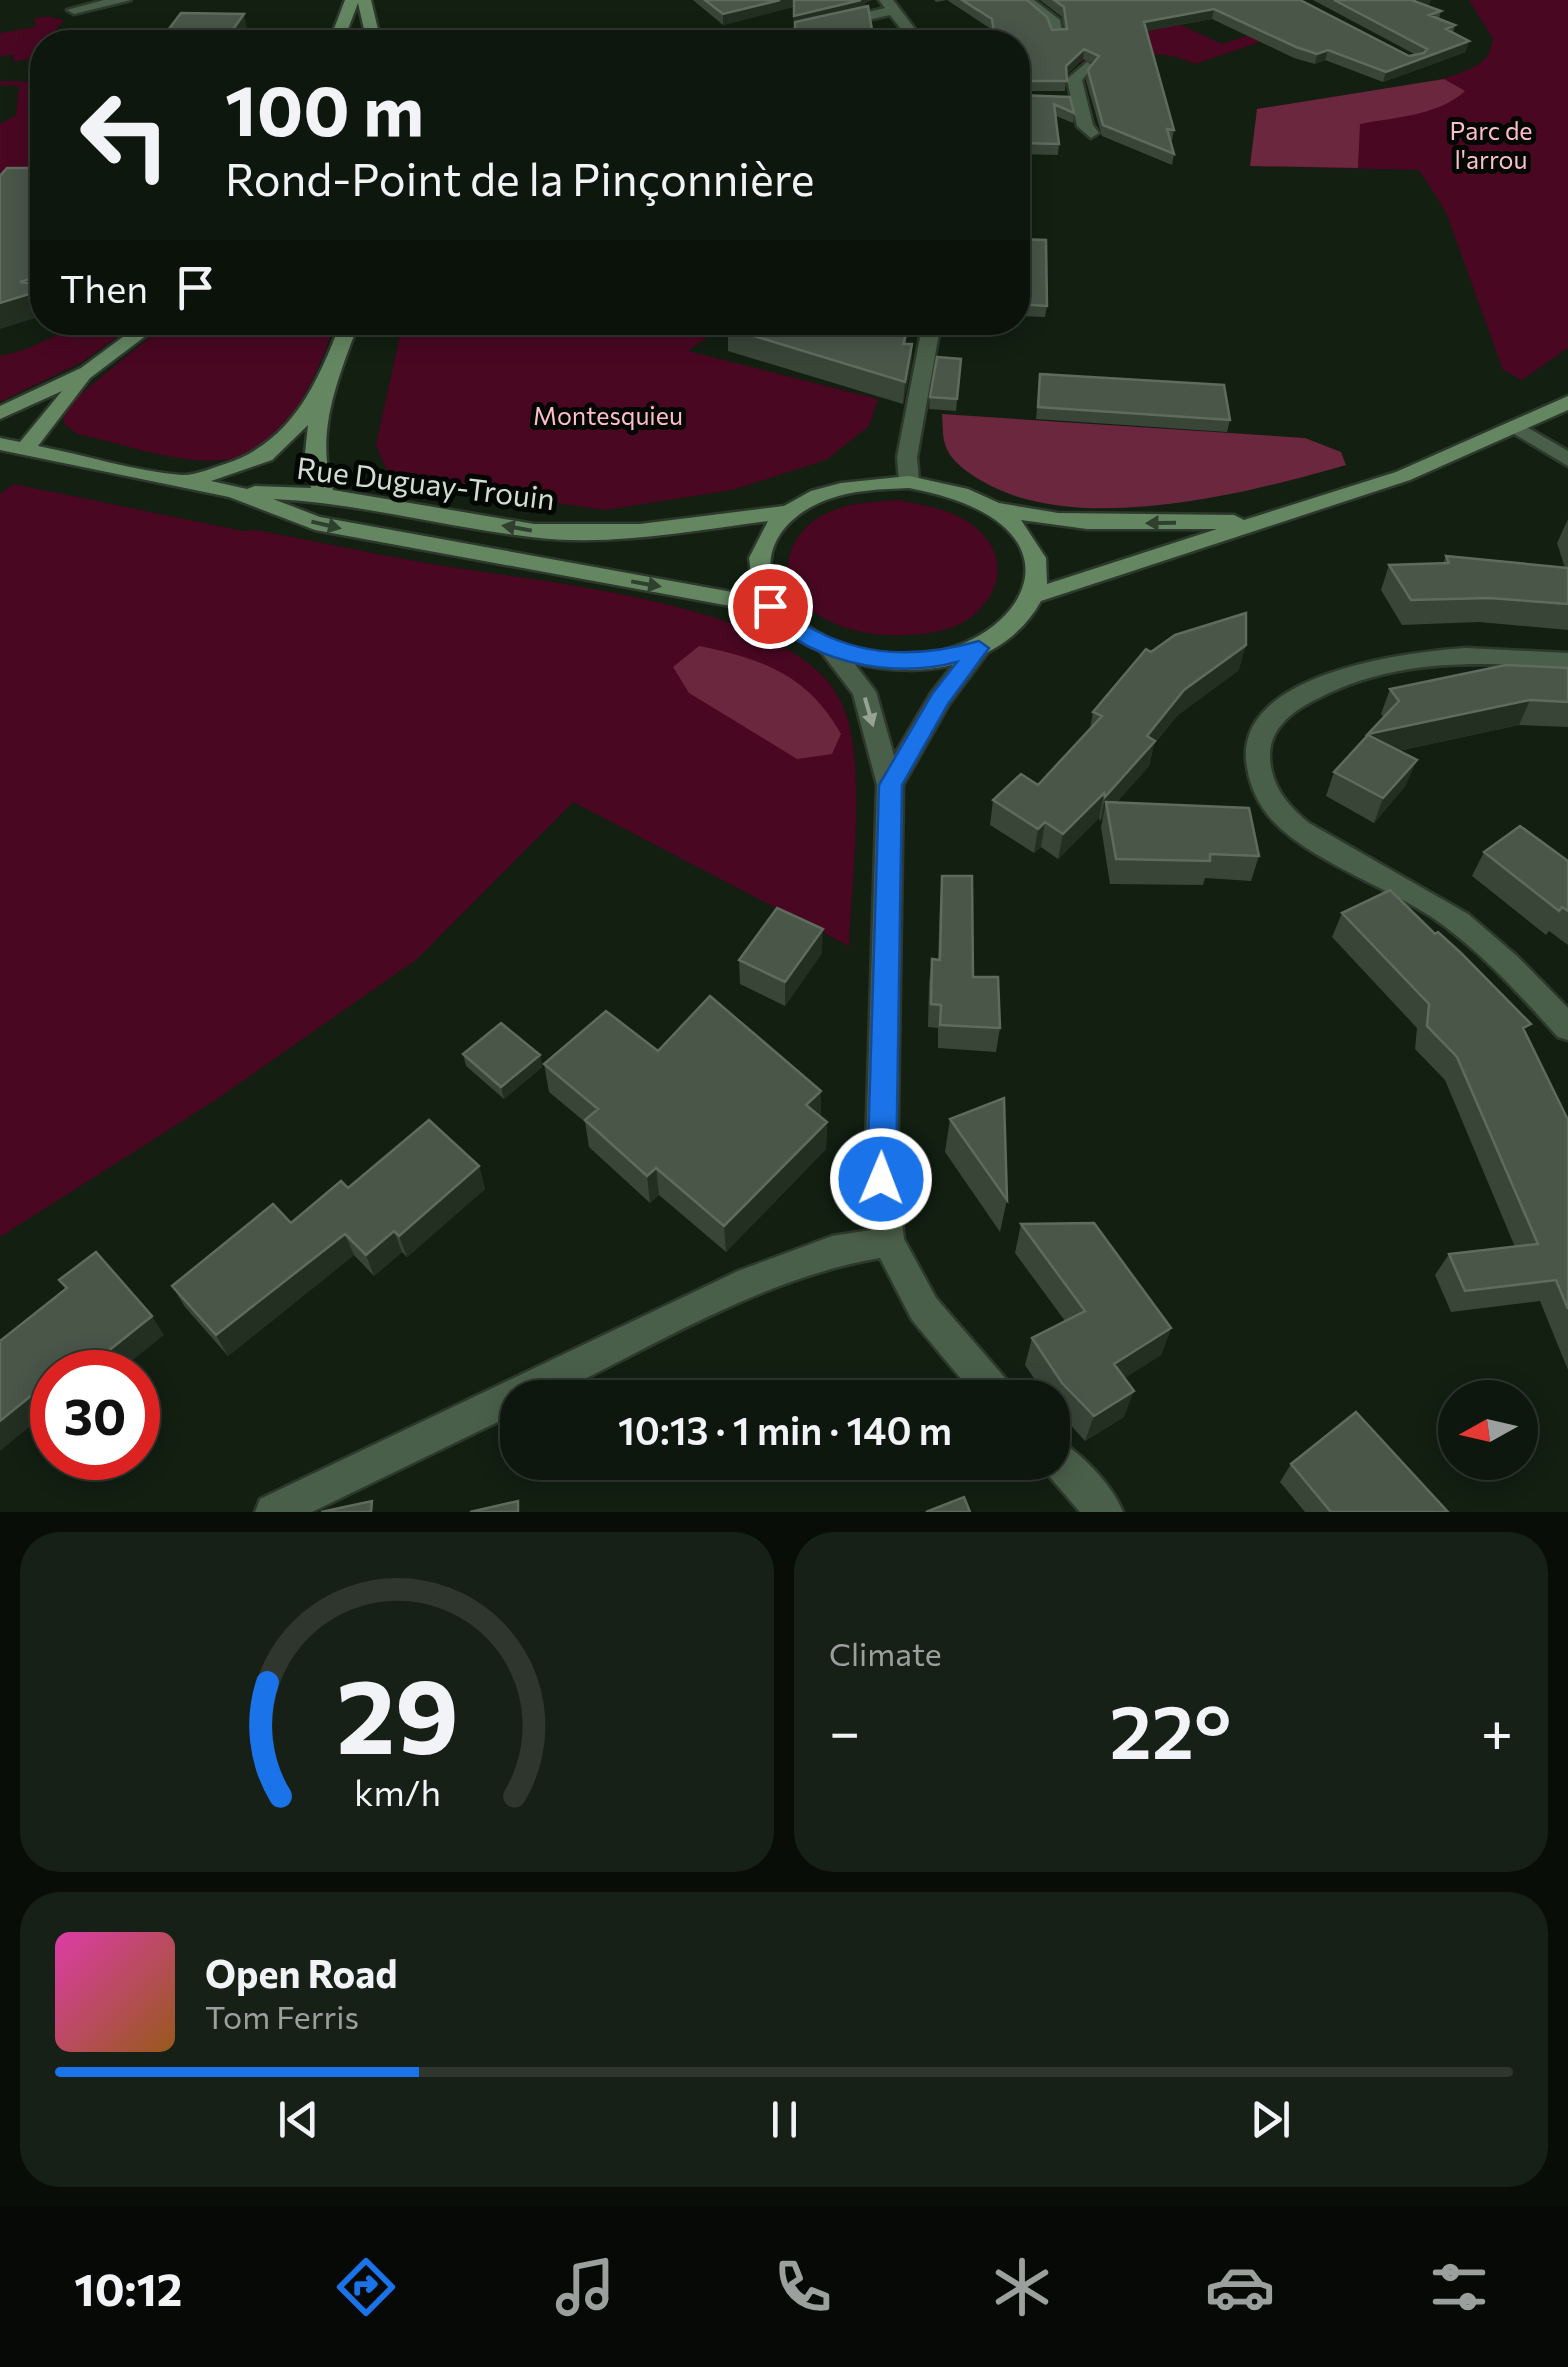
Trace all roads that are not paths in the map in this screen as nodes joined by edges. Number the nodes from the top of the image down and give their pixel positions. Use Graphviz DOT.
graph roads {
  1 [pos="124,0"];
  2 [pos="352,0"];
  3 [pos="364,0"];
  4 [pos="1025,0"];
  5 [pos="890,5"];
  6 [pos="74,10"];
  7 [pos="341,30"];
  8 [pos="371,30"];
  9 [pos="796,30"];
  10 [pos="909,30"];
  11 [pos="1058,34"];
  12 [pos="1087,66"];
  13 [pos="1090,133"];
  14 [pos="138,335"];
  15 [pos="345,335"];
  16 [pos="930,335"];
  17 [pos="332,371"];
  18 [pos="88,372"];
  19 [pos="1568,402"];
  20 [pos="0,413"];
  21 [pos="1518,428"];
  22 [pos="0,444"];
  23 [pos="25,449"];
  24 [pos="1568,460"];
  25 [pos="184,482"];
  26 [pos="909,482"];
  27 [pos="234,492"];
  28 [pos="324,495"];
  29 [pos="990,506"];
  30 [pos="788,512"];
  31 [pos="1259,522"];
  32 [pos="1036,595"];
  33 [pos="770,606"];
  34 [pos="830,648"];
  35 [pos="979,648"];
  36 [pos="1568,661"];
  37 [pos="890,785"];
  38 [pos="1568,1028"];
  39 [pos="888,1242"];
  40 [pos="985,1380"];
  41 [pos="1070,1474"];
  42 [pos="273,1512"];
  43 [pos="1105,1512"];
  1 -- 6 [label="street"];
  2 -- 7 [label="main road"];
  3 -- 8 [label="main road"];
  4 -- 11 [label="street"];
  5 -- 9 [label="street"];
  5 -- 10 [label="street"];
  12 -- 13 [label="street"];
  14 -- 18 [label="main road"];
  15 -- 17 [label="main road"];
  16 -- 26 [label="street"];
  17 -- 25 [label="main road"];
  17 -- 28 [label="main road"];
  18 -- 20 [label="main road"];
  18 -- 23 [label="main road"];
  19 -- 21 [label="main road"];
  21 -- 24 [label="street"];
  21 -- 31 [label="main road"];
  22 -- 23 [label="main road, Rue Duguay-Trouin"];
  23 -- 25 [label="main road, Rue Duguay-Trouin"];
  25 -- 27 [label="main road, Rue Duguay-Trouin"];
  26 -- 29 [label="main road"];
  26 -- 30 [label="main road"];
  27 -- 28 [label="main road, Rue Duguay-Trouin"];
  27 -- 33 [label="main road, Rue Duguay-Trouin, one-way"];
  30 -- 28 [label="main road, Rue Duguay-Trouin, one-way"];
  31 -- 29 [label="main road, one-way"];
  29 -- 32 [label="main road"];
  30 -- 33 [label="main road"];
  31 -- 32 [label="main road"];
  32 -- 35 [label="main road"];
  33 -- 34 [label="main road"];
  34 -- 35 [label="main road"];
  34 -- 37 [label="street, one-way"];
  35 -- 37 [label="street"];
  36 -- 38 [label="street"];
  37 -- 39 [label="street"];
  39 -- 40 [label="street"];
  39 -- 42 [label="street"];
  41 -- 43 [label="street"];
}
